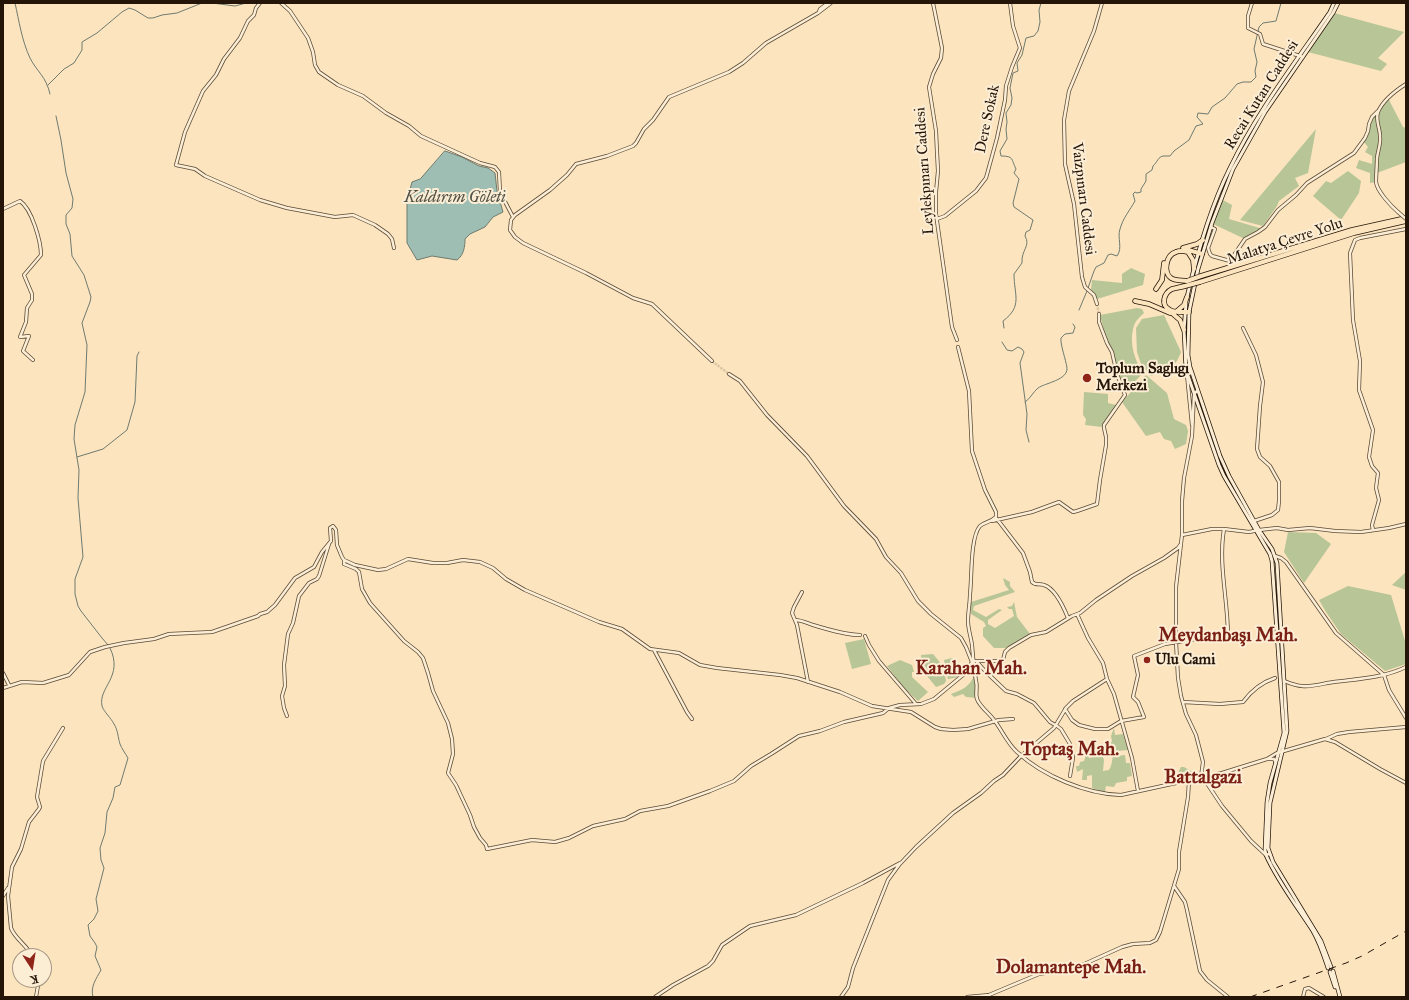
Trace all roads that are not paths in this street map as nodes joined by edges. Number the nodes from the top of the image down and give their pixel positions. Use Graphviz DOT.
graph roads {
  1 [pos="260,3"];
  2 [pos="281,3"];
  3 [pos="828,3"];
  4 [pos="831,3"];
  5 [pos="933,3"];
  6 [pos="1010,3"];
  7 [pos="1102,3"];
  8 [pos="1252,3"];
  9 [pos="1334,3"];
  10 [pos="1338,3"];
  11 [pos="818,12"];
  12 [pos="1301,56"];
  13 [pos="1406,84"];
  14 [pos="1378,111"];
  15 [pos="3,209"];
  16 [pos="513,217"];
  17 [pos="937,219"];
  18 [pos="1406,219"];
  19 [pos="1211,226"];
  20 [pos="1406,229"];
  21 [pos="1203,240"];
  22 [pos="394,248"];
  23 [pos="1183,248"];
  24 [pos="1188,252"];
  25 [pos="1200,255"];
  26 [pos="1194,268"];
  27 [pos="1156,289"];
  28 [pos="1187,297"];
  29 [pos="1135,301"];
  30 [pos="1097,304"];
  31 [pos="1174,313"];
  32 [pos="1187,313"];
  33 [pos="1099,314"];
  34 [pos="1243,328"];
  35 [pos="1184,330"];
  36 [pos="956,340"];
  37 [pos="958,347"];
  38 [pos="33,360"];
  39 [pos="712,361"];
  40 [pos="1186,370"];
  41 [pos="729,374"];
  42 [pos="1197,390"];
  43 [pos="1194,394"];
  44 [pos="1192,436"];
  45 [pos="997,519"];
  46 [pos="1254,521"];
  47 [pos="1406,524"];
  48 [pos="1224,529"];
  49 [pos="1372,530"];
  50 [pos="1257,531"];
  51 [pos="1182,535"];
  52 [pos="330,544"];
  53 [pos="1180,545"];
  54 [pos="1275,556"];
  55 [pos="344,560"];
  56 [pos="802,592"];
  57 [pos="1077,614"];
  58 [pos="1068,618"];
  59 [pos="794,620"];
  60 [pos="860,635"];
  61 [pos="865,636"];
  62 [pos="1176,642"];
  63 [pos="654,650"];
  64 [pos="974,662"];
  65 [pos="1406,667"];
  66 [pos="3,673"];
  67 [pos="1384,675"];
  68 [pos="1279,678"];
  69 [pos="1107,679"];
  70 [pos="808,682"];
  71 [pos="9,685"];
  72 [pos="3,688"];
  73 [pos="1183,702"];
  74 [pos="916,704"];
  75 [pos="888,708"];
  76 [pos="1065,709"];
  77 [pos="287,716"];
  78 [pos="1406,718"];
  79 [pos="692,719"];
  80 [pos="1013,720"];
  81 [pos="995,721"];
  82 [pos="1121,721"];
  83 [pos="1055,726"];
  84 [pos="1406,727"];
  85 [pos="63,728"];
  86 [pos="1325,739"];
  87 [pos="1282,752"];
  88 [pos="1277,754"];
  89 [pos="1021,756"];
  90 [pos="1267,759"];
  91 [pos="1275,761"];
  92 [pos="1070,776"];
  93 [pos="1201,777"];
  94 [pos="1189,781"];
  95 [pos="1406,783"];
  96 [pos="1138,791"];
  97 [pos="1268,855"];
  98 [pos="904,860"];
  99 [pos="1174,886"];
  100 [pos="8,888"];
  101 [pos="3,896"];
  102 [pos="26,948"];
  103 [pos="655,997"];
  104 [pos="841,997"];
  105 [pos="967,997"];
  106 [pos="1228,997"];
  107 [pos="1303,997"];
  108 [pos="1324,997"];
  109 [pos="1340,997"];
  1 -- 22 [label="street"];
  2 -- 16 [label="street"];
  3 -- 11 [label="street"];
  4 -- 11 [label="street"];
  5 -- 17 [label="street, Leylekpınarı Caddesi"];
  6 -- 17 [label="street, Dere Sokak"];
  7 -- 30 [label="street, Vaizpınarı Caddesi"];
  8 -- 12 [label="street"];
  9 -- 12 [label="main road, Recai Kutan Caddesi"];
  10 -- 12 [label="main road, Recai Kutan Caddesi"];
  11 -- 16 [label="street"];
  12 -- 19 [label="main road, Recai Kutan Caddesi"];
  12 -- 21 [label="main road, Recai Kutan Caddesi"];
  13 -- 14 [label="street"];
  14 -- 18 [label="street, bridge"];
  14 -- 19 [label="street"];
  15 -- 38 [label="street"];
  16 -- 39 [label="street"];
  17 -- 36 [label="street, Leylekpınarı Caddesi"];
  18 -- 24 [label="highway, Malatya Çevre Yolu, bridge"];
  18 -- 31 [label="highway, Malatya Çevre Yolu, bridge"];
  19 -- 25 [label="main road, Recai Kutan Caddesi"];
  20 -- 49 [label="street"];
  21 -- 23 [label="highway"];
  21 -- 25 [label="main road, Recai Kutan Caddesi"];
  23 -- 25 [label="highway"];
  23 -- 27 [label="highway"];
  24 -- 25 [label="highway"];
  24 -- 26 [label="highway"];
  25 -- 26 [label="main road, Recai Kutan Caddesi"];
  25 -- 32 [label="main road, Recai Kutan Caddesi"];
  26 -- 28 [label="main road, Recai Kutan Caddesi"];
  28 -- 31 [label="highway"];
  28 -- 32 [label="main road, Recai Kutan Caddesi"];
  29 -- 31 [label="highway"];
  31 -- 32 [label="highway"];
  31 -- 35 [label="highway"];
  32 -- 35 [label="main road, Recai Kutan Caddesi"];
  32 -- 42 [label="main road, Recai Kutan Caddesi"];
  33 -- 45 [label="street"];
  34 -- 46 [label="street"];
  35 -- 40 [label="main road, Recai Kutan Caddesi"];
  37 -- 45 [label="street"];
  40 -- 43 [label="main road, Recai Kutan Caddesi"];
  40 -- 44 [label="street"];
  41 -- 64 [label="street"];
  42 -- 43 [label="street"];
  42 -- 46 [label="main road, Recai Kutan Caddesi"];
  43 -- 44 [label="street"];
  43 -- 50 [label="main road, Recai Kutan Caddesi"];
  44 -- 51 [label="street"];
  45 -- 58 [label="street"];
  45 -- 64 [label="street"];
  46 -- 50 [label="main road, Recai Kutan Caddesi"];
  47 -- 49 [label="street"];
  48 -- 50 [label="street"];
  48 -- 51 [label="street"];
  48 -- 62 [label="street"];
  49 -- 50 [label="street"];
  50 -- 54 [label="main road, Recai Kutan Caddesi"];
  50 -- 68 [label="main road, Recai Kutan Caddesi"];
  51 -- 53 [label="street"];
  52 -- 55 [label="street"];
  52 -- 71 [label="street"];
  52 -- 77 [label="street"];
  53 -- 57 [label="street"];
  53 -- 62 [label="street"];
  54 -- 67 [label="street"];
  54 -- 68 [label="main road, Recai Kutan Caddesi"];
  55 -- 63 [label="street"];
  55 -- 75 [label="street"];
  56 -- 59 [label="street"];
  57 -- 58 [label="street"];
  57 -- 69 [label="street"];
  58 -- 64 [label="street"];
  59 -- 60 [label="street"];
  59 -- 70 [label="street"];
  61 -- 74 [label="street"];
  62 -- 73 [label="street"];
  62 -- 82 [label="street"];
  63 -- 70 [label="street"];
  63 -- 79 [label="street"];
  64 -- 74 [label="street"];
  64 -- 81 [label="street"];
  64 -- 83 [label="street"];
  65 -- 67 [label="street"];
  66 -- 71 [label="street"];
  67 -- 68 [label="street"];
  67 -- 78 [label="street"];
  68 -- 73 [label="street"];
  68 -- 87 [label="main road, Recai Kutan Caddesi"];
  68 -- 88 [label="main road, Recai Kutan Caddesi"];
  69 -- 76 [label="street"];
  69 -- 82 [label="street"];
  70 -- 75 [label="street"];
  71 -- 72 [label="street"];
  73 -- 93 [label="street"];
  74 -- 75 [label="street"];
  75 -- 81 [label="street"];
  76 -- 82 [label="street"];
  76 -- 83 [label="street"];
  80 -- 81 [label="street"];
  81 -- 89 [label="street"];
  82 -- 96 [label="street"];
  83 -- 89 [label="street"];
  83 -- 92 [label="street"];
  84 -- 86 [label="street"];
  85 -- 100 [label="street"];
  86 -- 87 [label="street"];
  86 -- 95 [label="street"];
  87 -- 88 [label="street"];
  87 -- 97 [label="main road, Recai Kutan Caddesi"];
  88 -- 90 [label="street"];
  88 -- 91 [label="main road, Recai Kutan Caddesi"];
  89 -- 96 [label="street"];
  89 -- 98 [label="street"];
  90 -- 91 [label="street"];
  90 -- 93 [label="street"];
  91 -- 97 [label="main road, Recai Kutan Caddesi"];
  93 -- 94 [label="street"];
  93 -- 97 [label="street"];
  94 -- 96 [label="street"];
  94 -- 99 [label="street"];
  97 -- 109 [label="main road"];
  98 -- 103 [label="street"];
  98 -- 104 [label="street"];
  99 -- 105 [label="street"];
  99 -- 106 [label="street"];
  100 -- 101 [label="street"];
  100 -- 102 [label="street"];
  107 -- 108 [label="street"];
}
